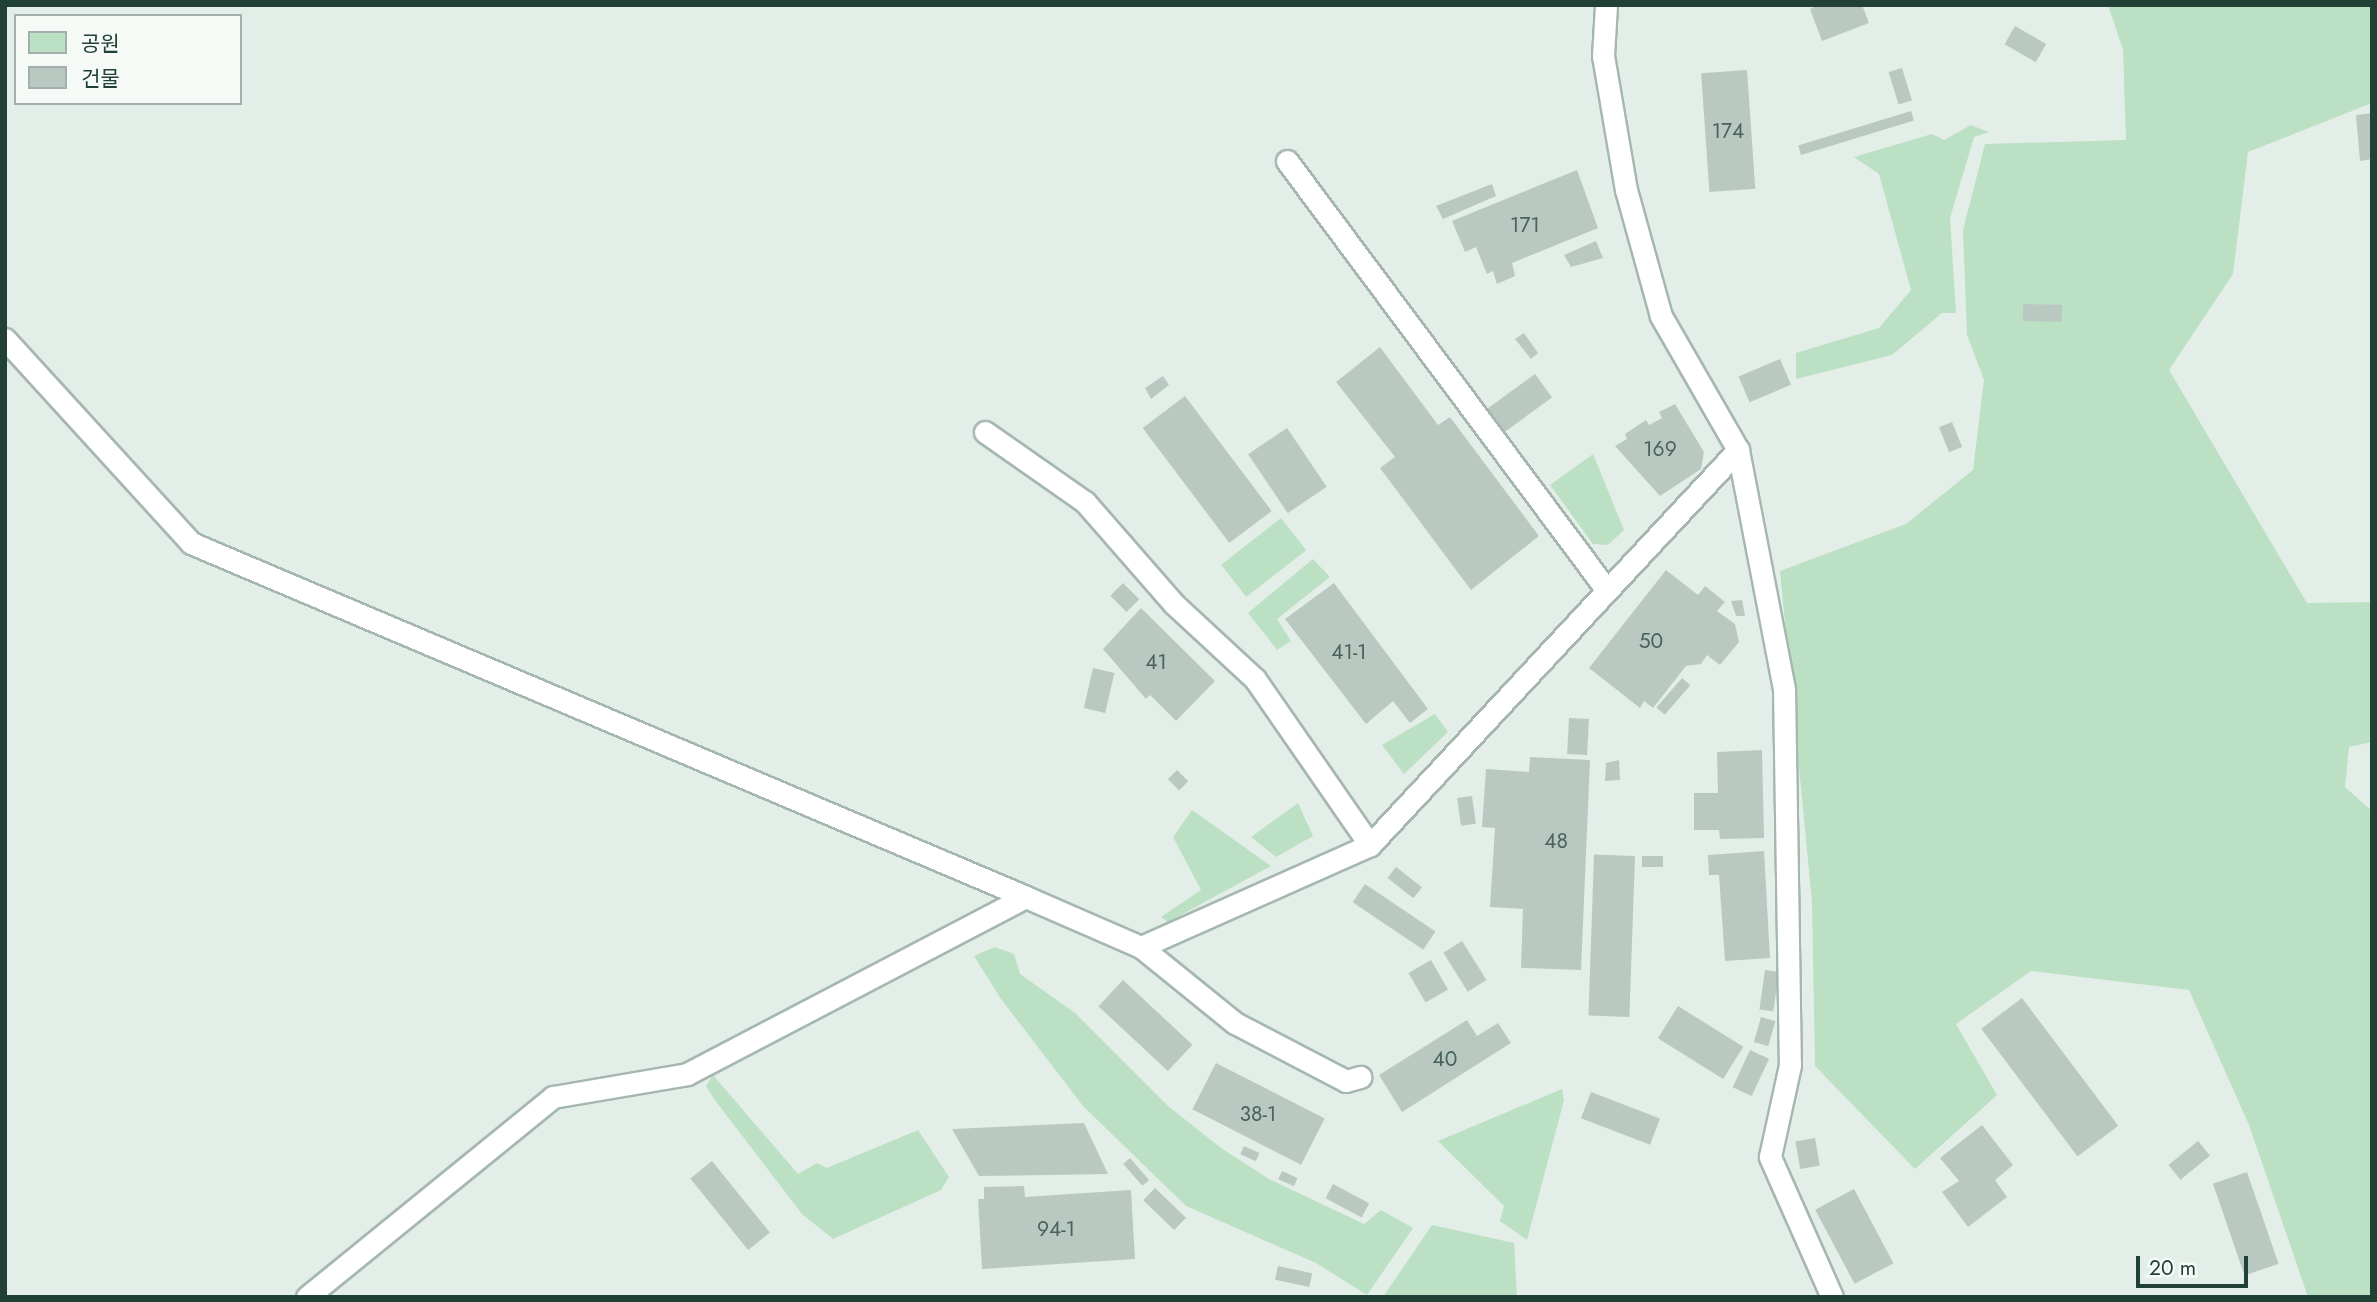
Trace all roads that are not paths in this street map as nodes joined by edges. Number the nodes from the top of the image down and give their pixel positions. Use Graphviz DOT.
graph roads {
  1 [pos="1606,5"];
  2 [pos="1287,161"];
  3 [pos="5,339"];
  4 [pos="985,432"];
  5 [pos="1738,450"];
  6 [pos="1606,589"];
  7 [pos="1370,845"];
  8 [pos="1026,897"];
  9 [pos="1142,947"];
  10 [pos="1360,1077"];
  11 [pos="307,1297"];
  12 [pos="1832,1297"];
  1 -- 5 [label="lane"];
  2 -- 6 [label="lane"];
  3 -- 8 [label="lane"];
  4 -- 7 [label="lane"];
  5 -- 6 [label="lane"];
  5 -- 12 [label="lane"];
  6 -- 7 [label="lane"];
  7 -- 9 [label="lane"];
  8 -- 9 [label="lane"];
  8 -- 11 [label="lane"];
  9 -- 10 [label="lane"];
}
